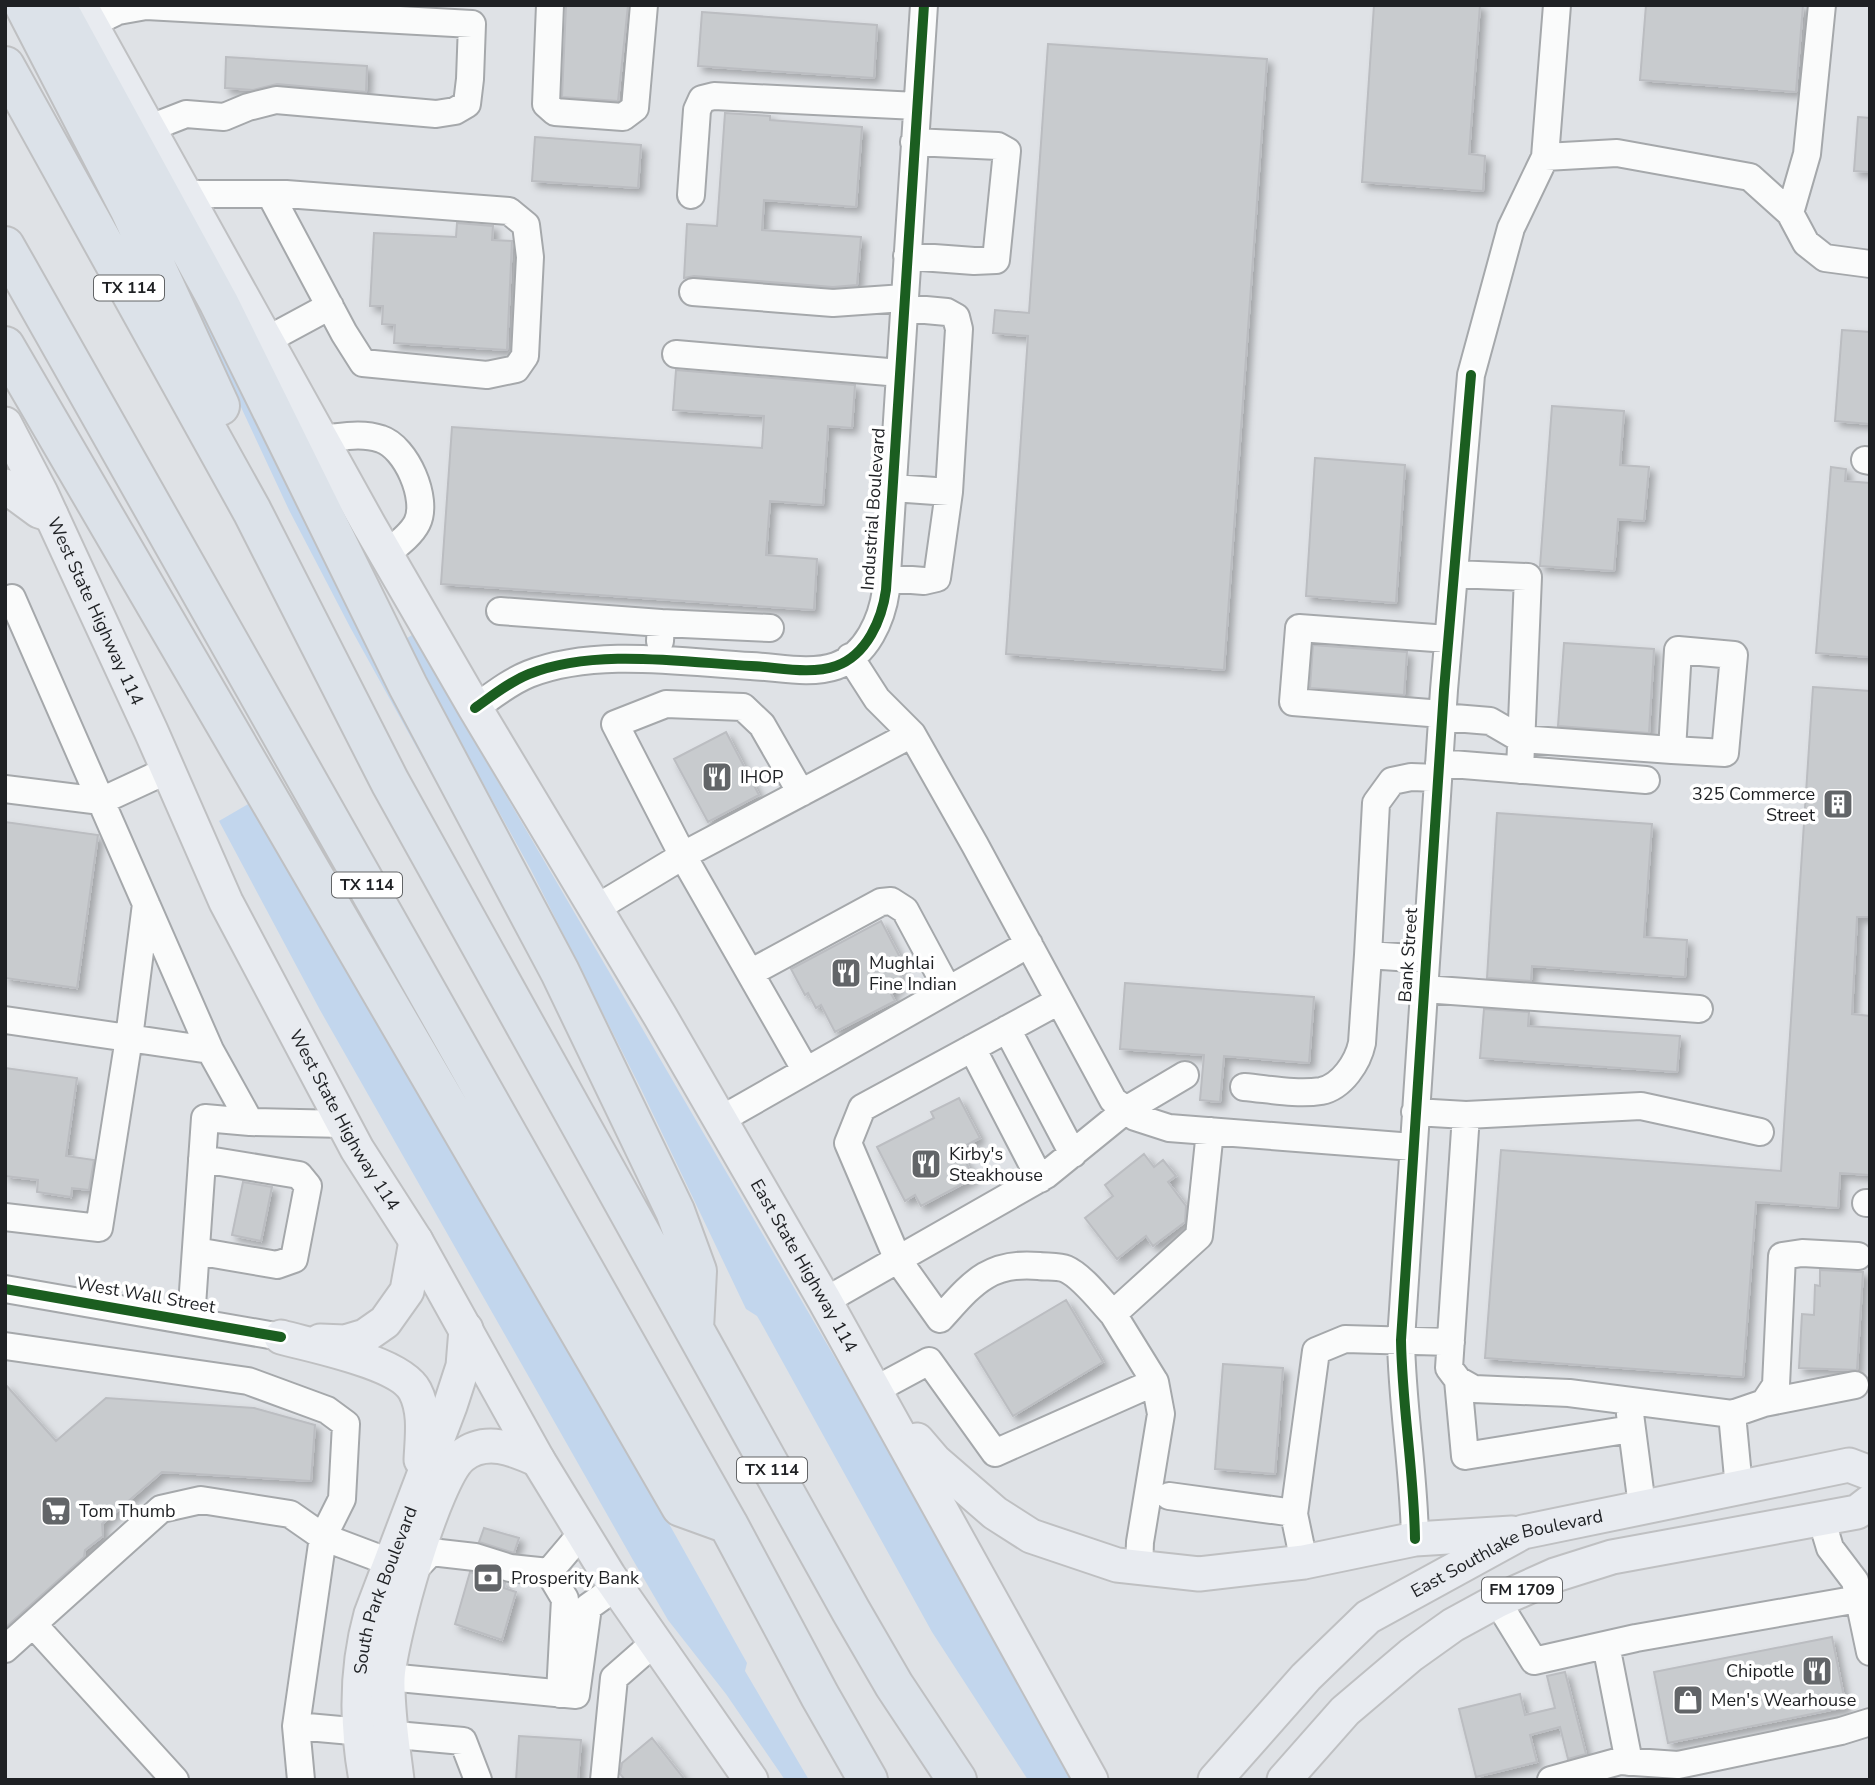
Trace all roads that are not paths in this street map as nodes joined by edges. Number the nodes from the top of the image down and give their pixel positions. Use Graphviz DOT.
graph roads {
  1 [pos="24,5"];
  2 [pos="550,5"];
  3 [pos="644,5"];
  4 [pos="924,5"];
  5 [pos="1557,5"];
  6 [pos="1822,5"];
  7 [pos="77,11"];
  8 [pos="5,66"];
  9 [pos="917,106"];
  10 [pos="150,128"];
  11 [pos="914,142"];
  12 [pos="1545,157"];
  13 [pos="186,194"];
  14 [pos="270,194"];
  15 [pos="691,195"];
  16 [pos="1790,213"];
  17 [pos="5,246"];
  18 [pos="907,256"];
  19 [pos="1870,264"];
  20 [pos="693,292"];
  21 [pos="904,303"];
  22 [pos="330,306"];
  23 [pos="267,340"];
  24 [pos="5,346"];
  25 [pos="676,354"];
  26 [pos="900,373"];
  27 [pos="5,424"];
  28 [pos="321,439"];
  29 [pos="5,486"];
  30 [pos="893,488"];
  31 [pos="949,492"];
  32 [pos="252,511"];
  33 [pos="51,515"];
  34 [pos="386,554"];
  35 [pos="1454,573"];
  36 [pos="887,578"];
  37 [pos="8,599"];
  38 [pos="500,611"];
  39 [pos="661,623"];
  40 [pos="5,628"];
  41 [pos="770,628"];
  42 [pos="1448,639"];
  43 [pos="850,657"];
  44 [pos="659,660"];
  45 [pos="475,708"];
  46 [pos="1442,715"];
  47 [pos="912,734"];
  48 [pos="1521,739"];
  49 [pos="1672,750"];
  50 [pos="168,770"];
  51 [pos="1438,770"];
  52 [pos="1520,770"];
  53 [pos="1646,780"];
  54 [pos="5,789"];
  55 [pos="801,793"];
  56 [pos="102,802"];
  57 [pos="683,856"];
  58 [pos="146,902"];
  59 [pos="596,909"];
  60 [pos="1029,944"];
  61 [pos="1368,955"];
  62 [pos="1426,959"];
  63 [pos="750,973"];
  64 [pos="1424,989"];
  65 [pos="948,990"];
  66 [pos="1059,1001"];
  67 [pos="1699,1009"];
  68 [pos="5,1020"];
  69 [pos="1007,1030"];
  70 [pos="129,1038"];
  71 [pos="972,1048"];
  72 [pos="210,1050"];
  73 [pos="806,1070"];
  74 [pos="1185,1075"];
  75 [pos="1244,1087"];
  76 [pos="1126,1110"];
  77 [pos="1415,1112"];
  78 [pos="1466,1115"];
  79 [pos="720,1119"];
  80 [pos="250,1122"];
  81 [pos="345,1124"];
  82 [pos="1210,1131"];
  83 [pos="1760,1132"];
  84 [pos="1413,1147"];
  85 [pos="1073,1154"];
  86 [pos="202,1159"];
  87 [pos="1040,1179"];
  88 [pos="5,1217"];
  89 [pos="416,1241"];
  90 [pos="196,1251"];
  91 [pos="1858,1256"];
  92 [pos="898,1260"];
  93 [pos="5,1289"];
  94 [pos="825,1301"];
  95 [pos="1113,1314"];
  96 [pos="940,1319"];
  97 [pos="191,1320"];
  98 [pos="466,1329"];
  99 [pos="694,1329"];
  100 [pos="281,1337"];
  101 [pos="1401,1339"];
  102 [pos="1451,1342"];
  103 [pos="5,1346"];
  104 [pos="929,1361"];
  105 [pos="1458,1380"];
  106 [pos="1155,1382"];
  107 [pos="1856,1385"];
  108 [pos="875,1390"];
  109 [pos="1629,1401"];
  110 [pos="1764,1403"];
  111 [pos="450,1406"];
  112 [pos="1732,1414"];
  113 [pos="1631,1429"];
  114 [pos="461,1456"];
  115 [pos="538,1460"];
  116 [pos="1870,1473"];
  117 [pos="1740,1488"];
  118 [pos="419,1491"];
  119 [pos="1170,1496"];
  120 [pos="1870,1502"];
  121 [pos="1642,1506"];
  122 [pos="1294,1513"];
  123 [pos="1821,1518"];
  124 [pos="729,1524"];
  125 [pos="1523,1532"];
  126 [pos="582,1533"];
  127 [pos="323,1537"];
  128 [pos="1415,1539"];
  129 [pos="1304,1562"];
  130 [pos="402,1567"];
  131 [pos="1139,1568"];
  132 [pos="549,1572"];
  133 [pos="617,1587"];
  134 [pos="1864,1597"];
  135 [pos="1497,1601"];
  136 [pos="1368,1617"];
  137 [pos="33,1624"];
  138 [pos="654,1643"];
  139 [pos="1606,1645"];
  140 [pos="5,1648"];
  141 [pos="1870,1652"];
  142 [pos="375,1676"];
  143 [pos="568,1695"];
  144 [pos="1870,1721"];
  145 [pos="296,1726"];
  146 [pos="375,1733"];
  147 [pos="1629,1762"];
  148 [pos="175,1780"];
  149 [pos="301,1780"];
  150 [pos="366,1780"];
  151 [pos="397,1780"];
  152 [pos="478,1780"];
  153 [pos="604,1780"];
  154 [pos="751,1780"];
  155 [pos="868,1780"];
  156 [pos="957,1780"];
  157 [pos="1091,1780"];
  158 [pos="1215,1780"];
  159 [pos="1283,1780"];
  160 [pos="1551,1780"];
  1 -- 32 [label="highway"];
  2 -- 3 [label="street"];
  4 -- 9 [label="street, Industrial Boulevard"];
  5 -- 12 [label="street"];
  6 -- 16 [label="street"];
  7 -- 10 [label="main road"];
  7 -- 10 [label="street"];
  7 -- 99 [label="highway"];
  8 -- 32 [label="highway, TX 114"];
  9 -- 11 [label="street, Industrial Boulevard"];
  9 -- 15 [label="street"];
  10 -- 13 [label="main road"];
  11 -- 18 [label="street, Industrial Boulevard"];
  11 -- 18 [label="street"];
  12 -- 16 [label="street"];
  12 -- 35 [label="street, Bank Street"];
  13 -- 14 [label="street"];
  13 -- 23 [label="main road"];
  14 -- 22 [label="street"];
  14 -- 22 [label="street"];
  16 -- 19 [label="street"];
  17 -- 124 [label="highway, TX 114"];
  18 -- 21 [label="street, Industrial Boulevard"];
  20 -- 21 [label="street"];
  21 -- 26 [label="street, Industrial Boulevard"];
  21 -- 31 [label="street"];
  22 -- 23 [label="street"];
  23 -- 28 [label="main road"];
  24 -- 124 [label="highway"];
  25 -- 26 [label="street"];
  26 -- 30 [label="street, Industrial Boulevard"];
  27 -- 33 [label="main road, West State Highway 114"];
  28 -- 34 [label="main road"];
  28 -- 34 [label="street"];
  29 -- 33 [label="main road"];
  30 -- 31 [label="street"];
  30 -- 36 [label="street, Industrial Boulevard"];
  31 -- 36 [label="street"];
  32 -- 99 [label="highway, TX 114"];
  33 -- 50 [label="main road, West State Highway 114"];
  34 -- 45 [label="main road"];
  35 -- 42 [label="street, Bank Street"];
  35 -- 48 [label="street"];
  36 -- 43 [label="street, Industrial Boulevard"];
  37 -- 40 [label="street"];
  37 -- 56 [label="street"];
  38 -- 39 [label="street"];
  39 -- 41 [label="street"];
  39 -- 44 [label="street"];
  42 -- 46 [label="street, Bank Street"];
  42 -- 46 [label="street"];
  43 -- 44 [label="street, Industrial Boulevard"];
  43 -- 47 [label="street"];
  44 -- 45 [label="street, Industrial Boulevard"];
  45 -- 59 [label="main road, East State Highway 114"];
  46 -- 48 [label="street"];
  46 -- 51 [label="street, Bank Street"];
  47 -- 55 [label="street"];
  47 -- 60 [label="street"];
  48 -- 49 [label="street"];
  48 -- 52 [label="street"];
  50 -- 56 [label="street"];
  50 -- 81 [label="main road, West State Highway 114"];
  51 -- 52 [label="street"];
  51 -- 61 [label="street"];
  51 -- 62 [label="street, Bank Street"];
  52 -- 53 [label="street"];
  54 -- 56 [label="street"];
  55 -- 57 [label="street"];
  55 -- 57 [label="street"];
  56 -- 58 [label="street"];
  57 -- 59 [label="street"];
  57 -- 63 [label="street"];
  58 -- 70 [label="street"];
  58 -- 72 [label="street"];
  59 -- 79 [label="main road, East State Highway 114"];
  60 -- 65 [label="street"];
  60 -- 66 [label="street"];
  61 -- 62 [label="street"];
  61 -- 75 [label="street"];
  62 -- 64 [label="street, Bank Street"];
  63 -- 65 [label="street"];
  63 -- 73 [label="street"];
  64 -- 67 [label="street"];
  64 -- 77 [label="street, Bank Street"];
  65 -- 73 [label="street"];
  66 -- 69 [label="street"];
  66 -- 76 [label="street"];
  68 -- 70 [label="street"];
  69 -- 71 [label="street"];
  69 -- 85 [label="street"];
  70 -- 72 [label="street"];
  70 -- 88 [label="street"];
  71 -- 87 [label="street"];
  71 -- 92 [label="street"];
  72 -- 80 [label="street"];
  73 -- 79 [label="street"];
  74 -- 76 [label="street"];
  76 -- 82 [label="street"];
  76 -- 85 [label="street"];
  77 -- 78 [label="street"];
  77 -- 84 [label="street, Bank Street"];
  78 -- 83 [label="street"];
  78 -- 102 [label="street"];
  79 -- 94 [label="main road, East State Highway 114"];
  80 -- 81 [label="street"];
  80 -- 86 [label="street"];
  81 -- 89 [label="main road, West State Highway 114"];
  82 -- 84 [label="street"];
  82 -- 95 [label="street"];
  84 -- 101 [label="street, Bank Street"];
  85 -- 87 [label="street"];
  86 -- 90 [label="street"];
  86 -- 90 [label="street"];
  87 -- 92 [label="street"];
  89 -- 98 [label="main road, West State Highway 114"];
  89 -- 100 [label="main road"];
  90 -- 97 [label="street"];
  91 -- 110 [label="street"];
  92 -- 94 [label="street"];
  92 -- 96 [label="street"];
  93 -- 97 [label="street, West Wall Street"];
  94 -- 108 [label="main road, East State Highway 114"];
  95 -- 96 [label="street"];
  95 -- 106 [label="street"];
  96 -- 104 [label="street"];
  97 -- 100 [label="street, West Wall Street"];
  98 -- 111 [label="main road, South Park Boulevard"];
  98 -- 115 [label="main road, West State Highway 114"];
  99 -- 156 [label="highway, TX 114"];
  100 -- 111 [label="main road"];
  100 -- 118 [label="main road"];
  101 -- 102 [label="street"];
  101 -- 122 [label="street"];
  101 -- 128 [label="street, Bank Street"];
  102 -- 105 [label="street"];
  103 -- 127 [label="street"];
  104 -- 106 [label="street"];
  104 -- 108 [label="street"];
  105 -- 109 [label="street"];
  105 -- 113 [label="street"];
  106 -- 131 [label="street"];
  107 -- 110 [label="street"];
  108 -- 131 [label="main road"];
  108 -- 157 [label="main road, East State Highway 114"];
  109 -- 112 [label="street"];
  109 -- 113 [label="street"];
  110 -- 112 [label="street"];
  111 -- 114 [label="main road"];
  111 -- 118 [label="main road, South Park Boulevard"];
  112 -- 117 [label="street"];
  113 -- 121 [label="street"];
  114 -- 115 [label="main road"];
  114 -- 130 [label="main road, South Park Boulevard"];
  115 -- 126 [label="main road, West State Highway 114"];
  116 -- 117 [label="main road, East Southlake Boulevard / FM 1709"];
  117 -- 121 [label="main road, East Southlake Boulevard / FM 1709"];
  118 -- 130 [label="main road, South Park Boulevard"];
  119 -- 122 [label="street"];
  120 -- 123 [label="main road, East Southlake Boulevard / FM 1709"];
  121 -- 125 [label="main road, East Southlake Boulevard / FM 1709"];
  122 -- 129 [label="street"];
  123 -- 134 [label="street"];
  123 -- 135 [label="main road, East Southlake Boulevard / FM 1709"];
  124 -- 155 [label="highway, TX 114"];
  125 -- 128 [label="main road"];
  125 -- 136 [label="main road, East Southlake Boulevard / FM 1709"];
  126 -- 132 [label="street"];
  126 -- 133 [label="main road, West State Highway 114"];
  127 -- 130 [label="street"];
  127 -- 137 [label="street"];
  127 -- 145 [label="street"];
  128 -- 129 [label="main road"];
  128 -- 136 [label="main road"];
  129 -- 131 [label="main road"];
  130 -- 132 [label="street"];
  130 -- 142 [label="main road, South Park Boulevard"];
  132 -- 143 [label="street"];
  133 -- 138 [label="main road, West State Highway 114"];
  133 -- 143 [label="street"];
  134 -- 139 [label="street"];
  134 -- 141 [label="street"];
  135 -- 139 [label="street"];
  135 -- 159 [label="main road, East Southlake Boulevard / FM 1709"];
  136 -- 158 [label="main road, East Southlake Boulevard / FM 1709"];
  137 -- 140 [label="street"];
  137 -- 148 [label="street"];
  138 -- 153 [label="street"];
  138 -- 154 [label="main road, West State Highway 114"];
  139 -- 147 [label="street"];
  142 -- 143 [label="street"];
  142 -- 146 [label="main road, South Park Boulevard"];
  144 -- 147 [label="street"];
  145 -- 146 [label="street"];
  145 -- 149 [label="street"];
  146 -- 150 [label="main road, South Park Boulevard"];
  146 -- 151 [label="main road, South Park Boulevard"];
  146 -- 152 [label="street"];
  147 -- 160 [label="street"];
}
